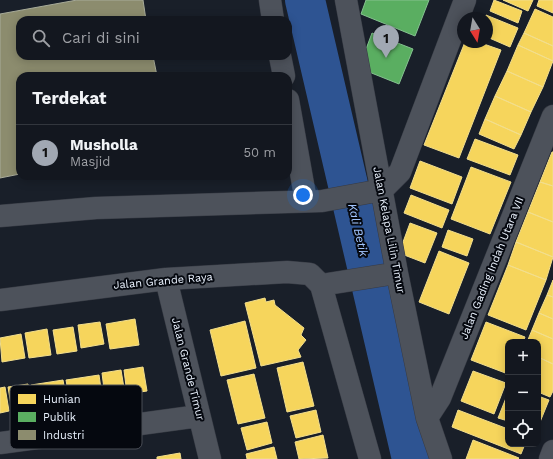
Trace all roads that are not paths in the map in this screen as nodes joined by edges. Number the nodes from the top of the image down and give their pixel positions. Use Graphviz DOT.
graph roads {
  1 [pos="270,0"];
  2 [pos="346,0"];
  3 [pos="465,0"];
  4 [pos="273,16"];
  5 [pos="281,60"];
  6 [pos="283,72"];
  7 [pos="553,116"];
  8 [pos="292,122"];
  9 [pos="383,197"];
  10 [pos="306,201"];
  11 [pos="0,216"];
  12 [pos="392,270"];
  13 [pos="166,279"];
  14 [pos="325,285"];
  15 [pos="0,300"];
  16 [pos="199,416"];
  17 [pos="427,418"];
  18 [pos="142,424"];
  19 [pos="10,442"];
  20 [pos="0,443"];
  21 [pos="553,451"];
  22 [pos="210,459"];
  23 [pos="370,459"];
  24 [pos="441,459"];
  25 [pos="550,459"];
  1 -- 4 [label="street"];
  2 -- 9 [label="street, Jalan Kelapa Lilin Timur"];
  3 -- 9 [label="street"];
  5 -- 6 [label="street"];
  7 -- 17 [label="street, Jalan Gading Indah Utara VII"];
  8 -- 10 [label="street"];
  9 -- 10 [label="street"];
  9 -- 12 [label="street, Jalan Kelapa Lilin Timur"];
  10 -- 11 [label="street"];
  12 -- 14 [label="street"];
  12 -- 17 [label="street, Jalan Kelapa Lilin Timur"];
  13 -- 14 [label="street, Jalan Grande Raya"];
  13 -- 15 [label="street, Jalan Grande Raya"];
  13 -- 16 [label="street, Jalan Grande Timur"];
  14 -- 23 [label="street"];
  16 -- 18 [label="street"];
  16 -- 22 [label="street, Jalan Grande Timur"];
  17 -- 24 [label="street, Jalan Kelapa Lilin Timur"];
  19 -- 20 [label="street"];
  21 -- 25 [label="street"];
}
